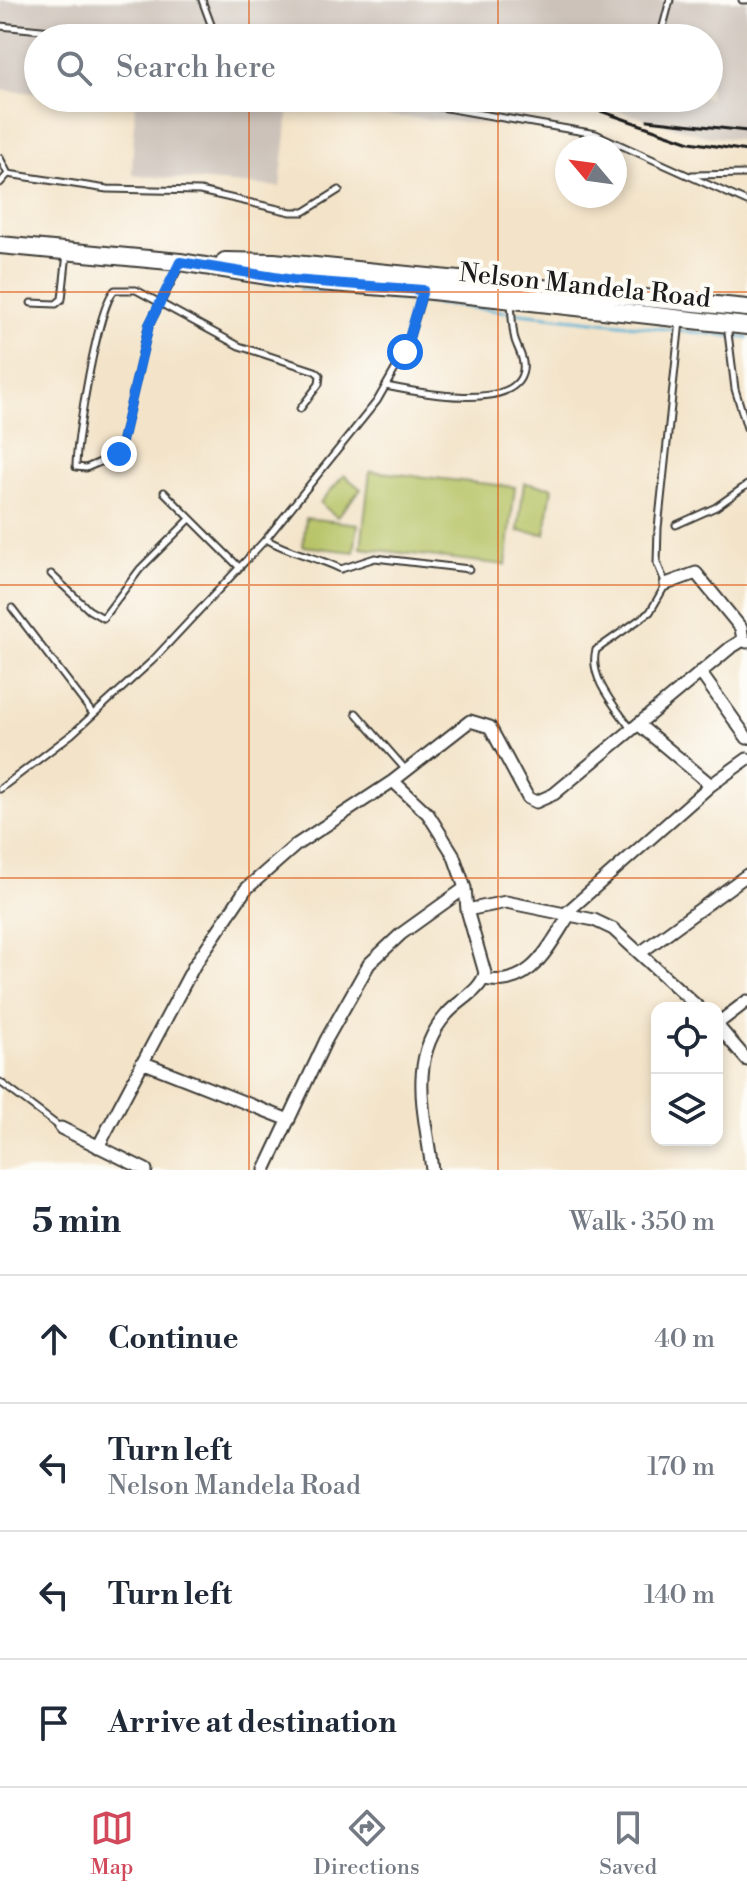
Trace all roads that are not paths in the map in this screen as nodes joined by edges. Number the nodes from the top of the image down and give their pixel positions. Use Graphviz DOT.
graph roads {
  1 [pos="202,0"];
  2 [pos="670,0"];
  3 [pos="211,24"];
  4 [pos="664,24"];
  5 [pos="0,26"];
  6 [pos="24,28"];
  7 [pos="484,112"];
  8 [pos="0,158"];
  9 [pos="8,174"];
  10 [pos="747,174"];
  11 [pos="690,175"];
  12 [pos="0,183"];
  13 [pos="339,190"];
  14 [pos="747,202"];
  15 [pos="0,245"];
  16 [pos="67,251"];
  17 [pos="180,262"];
  18 [pos="425,284"];
  19 [pos="159,300"];
  20 [pos="511,302"];
  21 [pos="31,303"];
  22 [pos="747,308"];
  23 [pos="680,320"];
  24 [pos="727,324"];
  25 [pos="747,326"];
  26 [pos="386,386"];
  27 [pos="300,409"];
  28 [pos="747,428"];
  29 [pos="747,485"];
  30 [pos="164,492"];
  31 [pos="190,519"];
  32 [pos="676,525"];
  33 [pos="266,539"];
  34 [pos="239,567"];
  35 [pos="469,569"];
  36 [pos="51,574"];
  37 [pos="666,584"];
  38 [pos="12,608"];
  39 [pos="745,641"];
  40 [pos="700,672"];
  41 [pos="356,713"];
  42 [pos="93,714"];
  43 [pos="634,727"];
  44 [pos="747,738"];
  45 [pos="747,759"];
  46 [pos="406,770"];
  47 [pos="393,781"];
  48 [pos="711,785"];
  49 [pos="0,789"];
  50 [pos="747,875"];
  51 [pos="465,888"];
  52 [pos="467,910"];
  53 [pos="568,914"];
  54 [pos="640,953"];
  55 [pos="484,979"];
  56 [pos="747,1001"];
  57 [pos="693,1002"];
  58 [pos="723,1019"];
  59 [pos="723,1031"];
  60 [pos="747,1060"];
  61 [pos="142,1062"];
  62 [pos="0,1082"];
  63 [pos="289,1120"];
  64 [pos="61,1128"];
  65 [pos="98,1147"];
  66 [pos="132,1167"];
  67 [pos="146,1170"];
  68 [pos="265,1170"];
  69 [pos="432,1170"];
  1 -- 3 [label="lane"];
  2 -- 4 [label="lane"];
  5 -- 6 [label="lane"];
  7 -- 11 [label="lane"];
  8 -- 9 [label="lane"];
  9 -- 12 [label="lane"];
  9 -- 13 [label="lane"];
  10 -- 11 [label="lane"];
  11 -- 14 [label="lane"];
  15 -- 16 [label="main road, Nelson Mandela Road"];
  16 -- 17 [label="main road, Nelson Mandela Road"];
  16 -- 21 [label="lane"];
  17 -- 18 [label="main road, Nelson Mandela Road"];
  17 -- 19 [label="lane"];
  18 -- 20 [label="main road, Nelson Mandela Road"];
  18 -- 22 [label="main road, Nelson Mandela Road"];
  18 -- 26 [label="lane"];
  19 -- 19 [label="lane"];
  19 -- 27 [label="lane"];
  20 -- 23 [label="main road, Nelson Mandela Road"];
  20 -- 26 [label="lane"];
  23 -- 24 [label="main road, Nelson Mandela Road"];
  23 -- 37 [label="lane"];
  24 -- 25 [label="main road, Nelson Mandela Road"];
  24 -- 28 [label="lane"];
  26 -- 33 [label="lane"];
  29 -- 32 [label="lane"];
  30 -- 31 [label="lane"];
  31 -- 34 [label="lane"];
  31 -- 36 [label="lane"];
  33 -- 34 [label="lane"];
  33 -- 35 [label="lane"];
  34 -- 42 [label="lane"];
  37 -- 39 [label="street"];
  37 -- 43 [label="lane"];
  38 -- 42 [label="lane"];
  39 -- 40 [label="street"];
  40 -- 43 [label="street"];
  40 -- 44 [label="street"];
  41 -- 46 [label="lane"];
  42 -- 49 [label="lane"];
  43 -- 46 [label="street"];
  43 -- 48 [label="street"];
  45 -- 48 [label="street"];
  46 -- 47 [label="street"];
  47 -- 51 [label="street"];
  47 -- 61 [label="street"];
  48 -- 53 [label="street"];
  50 -- 54 [label="street"];
  51 -- 52 [label="street"];
  51 -- 63 [label="street"];
  52 -- 53 [label="street"];
  52 -- 55 [label="street"];
  53 -- 54 [label="street"];
  53 -- 55 [label="street"];
  54 -- 57 [label="street"];
  55 -- 69 [label="street"];
  56 -- 58 [label="street"];
  59 -- 60 [label="street"];
  61 -- 63 [label="street"];
  61 -- 65 [label="street"];
  62 -- 64 [label="lane"];
  63 -- 68 [label="street"];
  64 -- 65 [label="street"];
  65 -- 66 [label="street"];
  66 -- 67 [label="street"];
}
